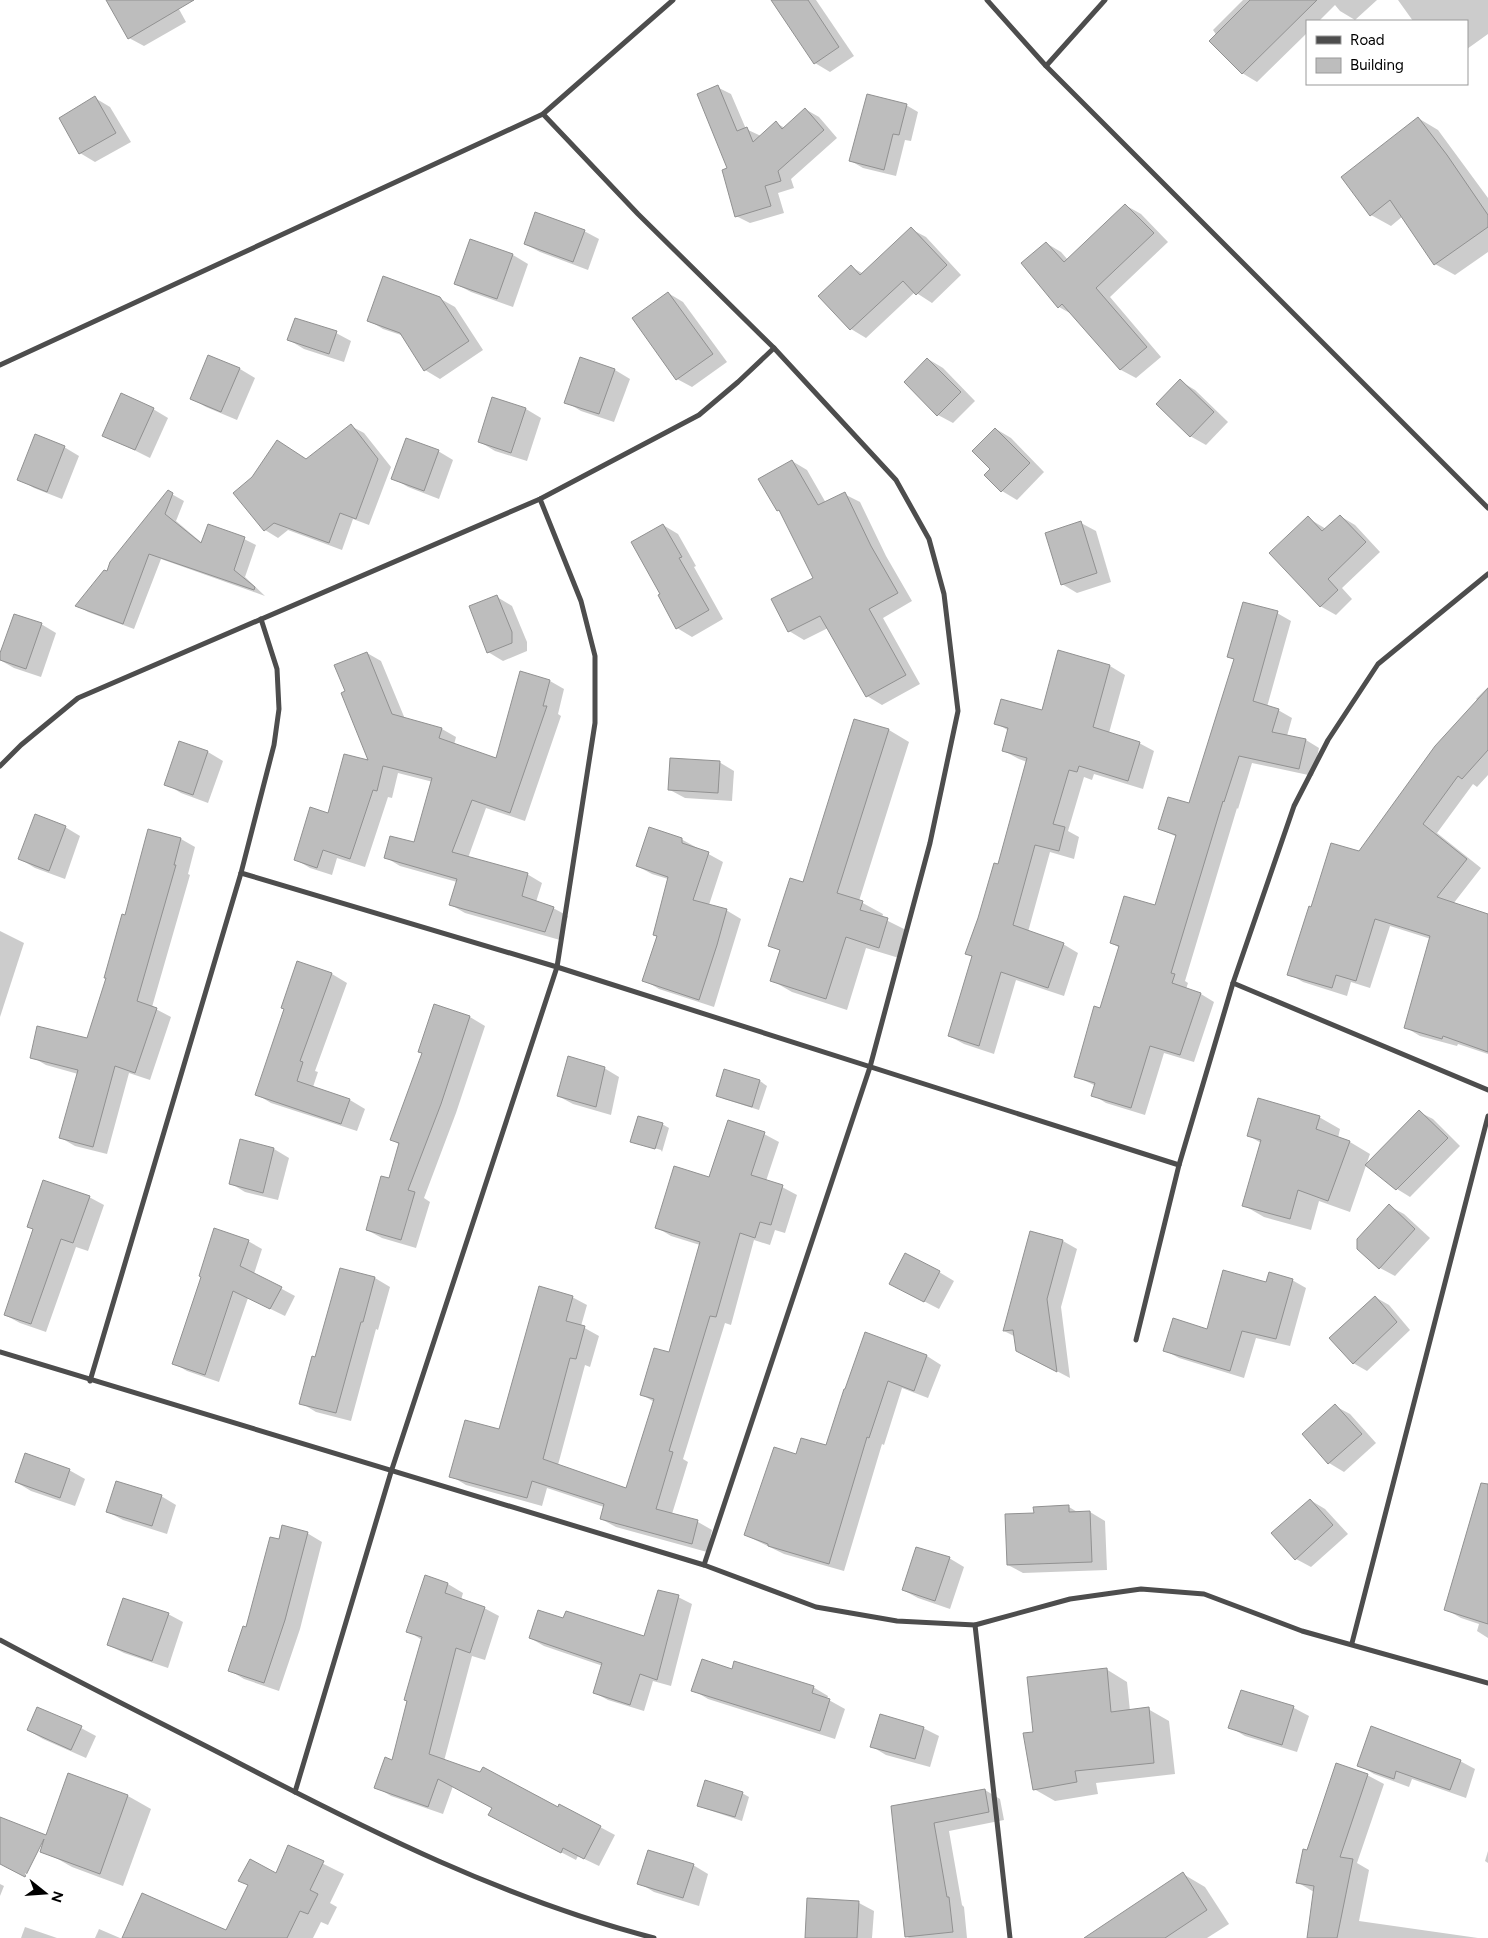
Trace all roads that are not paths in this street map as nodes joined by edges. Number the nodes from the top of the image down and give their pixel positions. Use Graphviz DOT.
graph roads {
  1 [pos="673,0"];
  2 [pos="987,0"];
  3 [pos="1105,0"];
  4 [pos="1046,66"];
  5 [pos="543,114"];
  6 [pos="774,348"];
  7 [pos="0,365"];
  8 [pos="540,498"];
  9 [pos="1488,508"];
  10 [pos="1488,574"];
  11 [pos="260,619"];
  12 [pos="0,766"];
  13 [pos="241,873"];
  14 [pos="558,967"];
  15 [pos="1233,982"];
  16 [pos="870,1067"];
  17 [pos="1488,1090"];
  18 [pos="1488,1116"];
  19 [pos="1179,1165"];
  20 [pos="1136,1340"];
  21 [pos="0,1352"];
  22 [pos="90,1381"];
  23 [pos="391,1472"];
  24 [pos="704,1566"];
  25 [pos="976,1625"];
  26 [pos="0,1640"];
  27 [pos="1352,1643"];
  28 [pos="1488,1682"];
  29 [pos="295,1792"];
  30 [pos="654,1938"];
  31 [pos="1010,1938"];
  1 -- 5 [label="street"];
  2 -- 4 [label="street"];
  3 -- 4 [label="street"];
  4 -- 9 [label="street"];
  5 -- 6 [label="street"];
  5 -- 7 [label="street"];
  6 -- 8 [label="street"];
  6 -- 16 [label="street"];
  8 -- 11 [label="street"];
  8 -- 14 [label="street"];
  10 -- 15 [label="street"];
  11 -- 12 [label="street"];
  11 -- 13 [label="street"];
  13 -- 14 [label="street"];
  13 -- 22 [label="street"];
  14 -- 16 [label="street"];
  14 -- 23 [label="street"];
  15 -- 17 [label="street"];
  15 -- 19 [label="street"];
  16 -- 19 [label="street"];
  16 -- 24 [label="street"];
  18 -- 27 [label="street"];
  19 -- 20 [label="street"];
  21 -- 22 [label="street"];
  22 -- 23 [label="street"];
  23 -- 24 [label="street"];
  23 -- 29 [label="street"];
  24 -- 25 [label="street"];
  25 -- 27 [label="street"];
  25 -- 31 [label="street"];
  26 -- 29 [label="street"];
  27 -- 28 [label="street"];
  29 -- 30 [label="street"];
}
